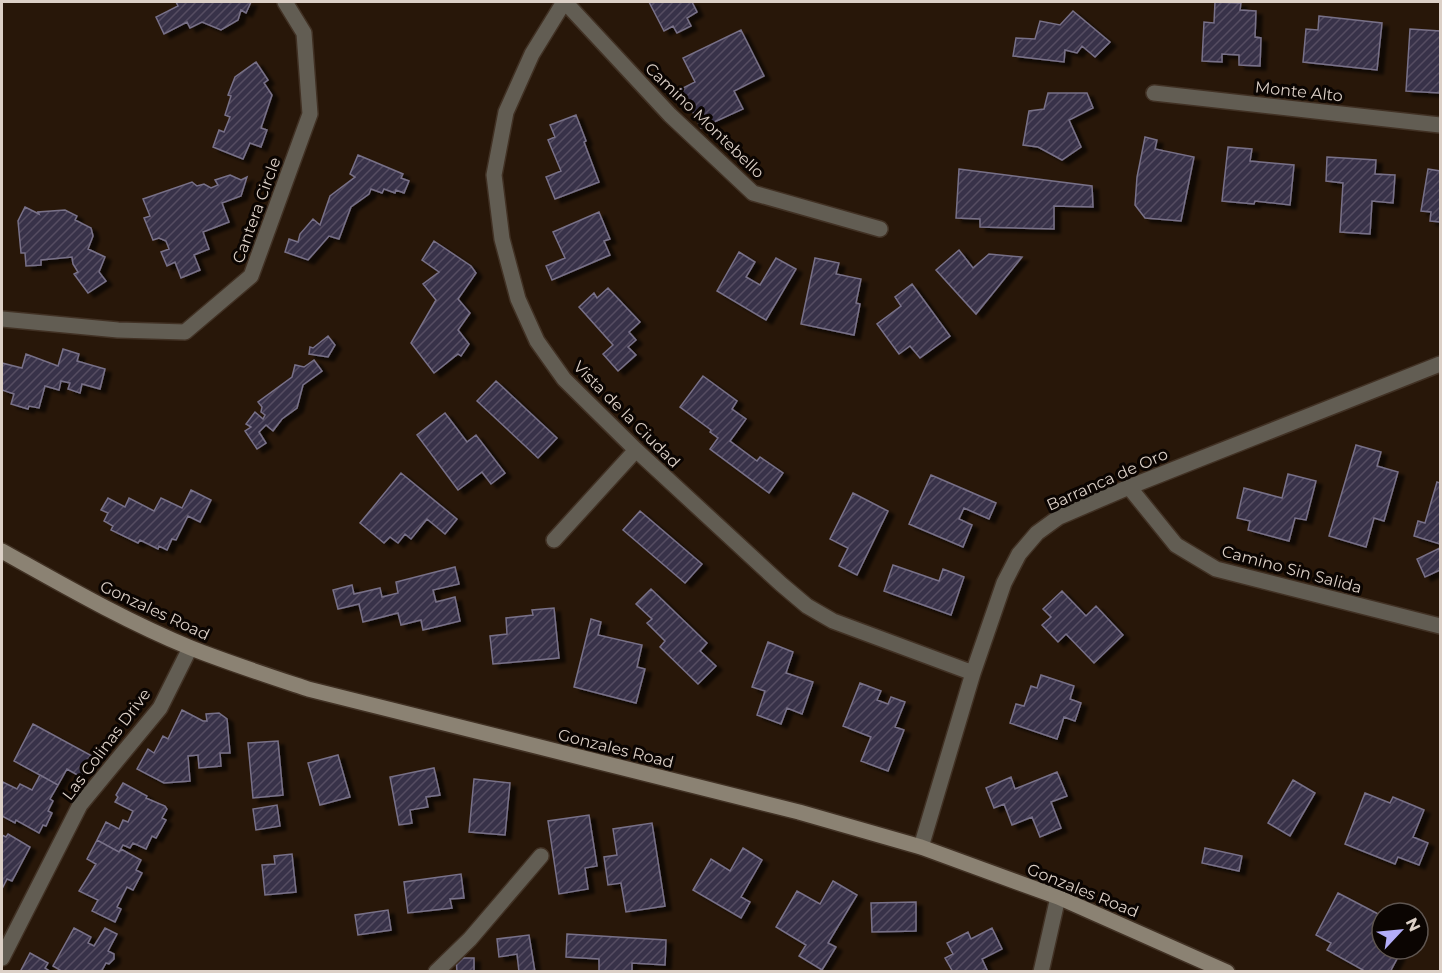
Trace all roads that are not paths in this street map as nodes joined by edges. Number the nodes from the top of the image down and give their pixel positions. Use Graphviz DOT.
graph roads {
  1 [pos="285,2"];
  2 [pos="564,2"];
  3 [pos="1154,93"];
  4 [pos="1440,125"];
  5 [pos="880,229"];
  6 [pos="2,319"];
  7 [pos="1440,364"];
  8 [pos="636,450"];
  9 [pos="1129,487"];
  10 [pos="554,540"];
  11 [pos="2,551"];
  12 [pos="1440,626"];
  13 [pos="190,648"];
  14 [pos="973,673"];
  15 [pos="921,847"];
  16 [pos="541,856"];
  17 [pos="1058,897"];
  18 [pos="2,958"];
  19 [pos="436,972"];
  20 [pos="1041,972"];
  21 [pos="1227,972"];
  1 -- 6 [label="street, Cantera Circle"];
  2 -- 5 [label="street, Camino Montebello"];
  2 -- 8 [label="street, Vista de la Ciudad"];
  3 -- 4 [label="street, Monte Alto"];
  7 -- 9 [label="street, Barranca de Oro"];
  8 -- 10 [label="street"];
  8 -- 14 [label="street, Vista de la Ciudad"];
  9 -- 12 [label="street, Camino Sin Salida"];
  9 -- 14 [label="street, Barranca de Oro"];
  11 -- 13 [label="street, Gonzales Road"];
  13 -- 15 [label="street, Gonzales Road"];
  13 -- 18 [label="street, Las Colinas Drive"];
  14 -- 15 [label="street, Barranca de Oro"];
  15 -- 17 [label="street, Gonzales Road"];
  16 -- 19 [label="street"];
  17 -- 20 [label="street"];
  17 -- 21 [label="street, Gonzales Road"];
}
